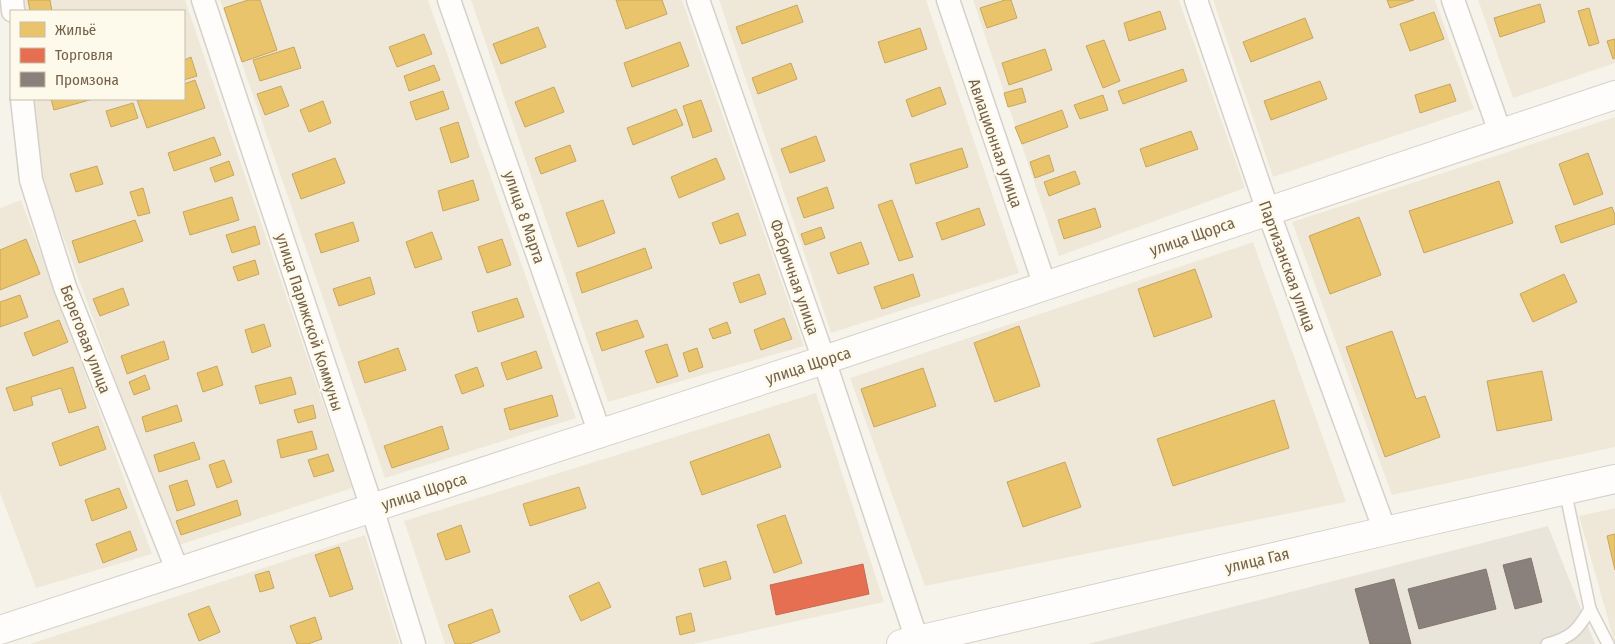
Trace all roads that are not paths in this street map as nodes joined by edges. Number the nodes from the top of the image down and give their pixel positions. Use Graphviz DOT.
graph roads {
  1 [pos="203,0"];
  2 [pos="449,0"];
  3 [pos="698,0"];
  4 [pos="948,0"];
  5 [pos="1196,0"];
  6 [pos="1453,0"];
  7 [pos="1615,95"];
  8 [pos="22,100"];
  9 [pos="1500,132"];
  10 [pos="1268,211"];
  11 [pos="1044,286"];
  12 [pos="824,360"];
  13 [pos="600,434"];
  14 [pos="1615,479"];
  15 [pos="1565,490"];
  16 [pos="372,508"];
  17 [pos="1385,531"];
  18 [pos="178,572"];
  19 [pos="1590,609"];
  20 [pos="0,630"];
  21 [pos="909,642"];
  22 [pos="414,644"];
  23 [pos="1547,644"];
  24 [pos="1608,644"];
  1 -- 16 [label="street, улица Парижской Коммуны"];
  2 -- 13 [label="street, улица 8 Марта"];
  3 -- 12 [label="street, Фабричная улица"];
  4 -- 11 [label="street, Авиационная улица"];
  5 -- 10 [label="street, Партизанская улица"];
  6 -- 9 [label="street"];
  7 -- 9 [label="main road, улица Щорса"];
  8 -- 18 [label="street, Береговая улица"];
  9 -- 10 [label="main road, улица Щорса"];
  10 -- 11 [label="main road, улица Щорса"];
  10 -- 17 [label="street, Партизанская улица"];
  11 -- 12 [label="main road, улица Щорса"];
  12 -- 13 [label="main road, улица Щорса"];
  12 -- 21 [label="street, Фабричная улица"];
  13 -- 16 [label="main road, улица Щорса"];
  14 -- 15 [label="main road, улица Гая"];
  15 -- 17 [label="main road, улица Гая"];
  15 -- 19 [label="lane"];
  16 -- 18 [label="main road, улица Щорса"];
  16 -- 22 [label="street, улица Парижской Коммуны"];
  17 -- 21 [label="main road, улица Гая"];
  18 -- 20 [label="main road, улица Щорса"];
  19 -- 23 [label="lane"];
  19 -- 24 [label="lane"];
}
